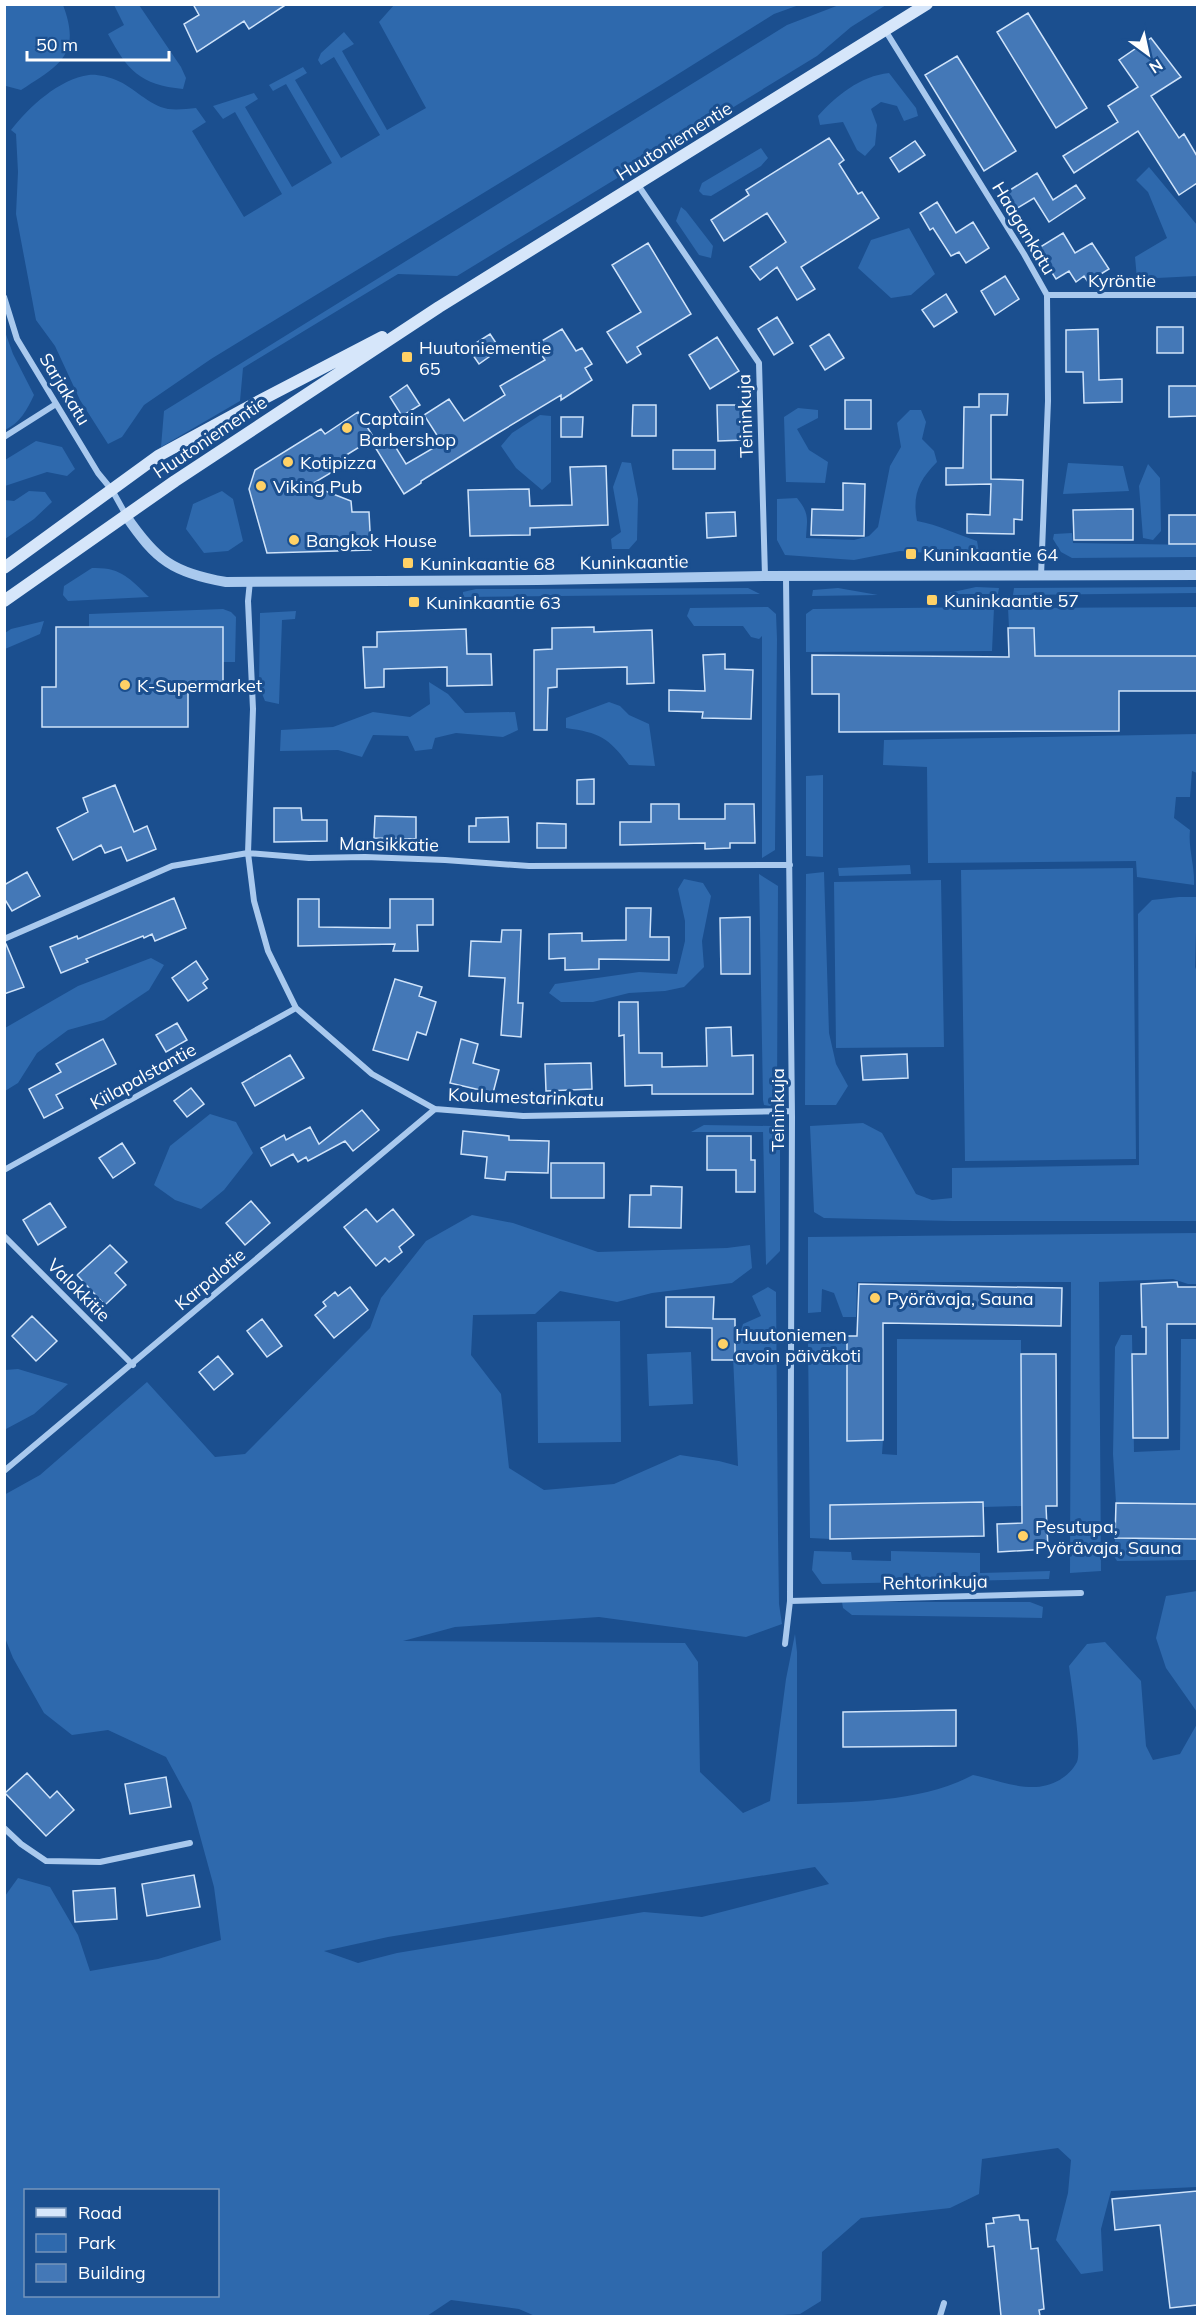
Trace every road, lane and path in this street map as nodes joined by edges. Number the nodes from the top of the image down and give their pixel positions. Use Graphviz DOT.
graph roads {
  1 [pos="927,4"];
  2 [pos="885,30"];
  3 [pos="638,185"];
  4 [pos="1047,295"];
  5 [pos="1197,295"];
  6 [pos="4,297"];
  7 [pos="439,307"];
  8 [pos="56,404"];
  9 [pos="4,437"];
  10 [pos="112,490"];
  11 [pos="126,516"];
  12 [pos="4,568"];
  13 [pos="1197,575"];
  14 [pos="765,576"];
  15 [pos="1041,576"];
  16 [pos="786,577"];
  17 [pos="250,581"];
  18 [pos="4,601"];
  19 [pos="248,853"];
  20 [pos="790,865"];
  21 [pos="4,939"];
  22 [pos="296,1008"];
  23 [pos="435,1109"];
  24 [pos="792,1111"];
  25 [pos="4,1170"];
  26 [pos="4,1236"];
  27 [pos="133,1365"];
  28 [pos="4,1472"];
  29 [pos="1081,1593"];
  30 [pos="790,1600"];
  31 [pos="785,1644"];
  32 [pos="4,1828"];
  33 [pos="190,1843"];
  34 [pos="944,2303"];
  35 [pos="940,2316"];
  1 -- 2 [label="main road, Huutoniementie"];
  2 -- 3 [label="main road, Huutoniementie"];
  2 -- 4 [label="street, Haagankatu"];
  3 -- 7 [label="main road, Huutoniementie"];
  3 -- 14 [label="street, Teininkuja"];
  4 -- 5 [label="street, Kyröntie"];
  4 -- 15 [label="street, Haagankatu"];
  6 -- 8 [label="street, Sarjakatu"];
  7 -- 10 [label="main road, Huutoniementie"];
  7 -- 11 [label="main road, Huutoniementie"];
  8 -- 9 [label="street"];
  8 -- 10 [label="street, Sarjakatu"];
  10 -- 11 [label="street, Kuninkaantie"];
  10 -- 12 [label="main road, Huutoniementie"];
  11 -- 17 [label="street, Kuninkaantie"];
  11 -- 18 [label="main road, Huutoniementie"];
  13 -- 15 [label="street, Kuninkaantie"];
  14 -- 16 [label="street, Kuninkaantie"];
  14 -- 17 [label="street, Kuninkaantie"];
  15 -- 16 [label="street, Kuninkaantie"];
  16 -- 20 [label="street, Teininkuja"];
  17 -- 19 [label="street, Koulumestarinkatu"];
  19 -- 20 [label="street, Mansikkatie"];
  19 -- 21 [label="street, Mansikkatie"];
  19 -- 22 [label="street, Koulumestarinkatu"];
  20 -- 24 [label="street, Teininkuja"];
  22 -- 23 [label="street, Koulumestarinkatu"];
  22 -- 25 [label="street, Kiilapalstantie"];
  23 -- 24 [label="street, Koulumestarinkatu"];
  23 -- 27 [label="street, Karpalotie"];
  24 -- 30 [label="street, Teininkuja"];
  26 -- 27 [label="street, Valokkitie"];
  27 -- 28 [label="street, Karpalotie"];
  29 -- 30 [label="street, Rehtorinkuja"];
  30 -- 31 [label="street, Teininkuja"];
  32 -- 33 [label="street"];
  34 -- 35 [label="street"];
}
